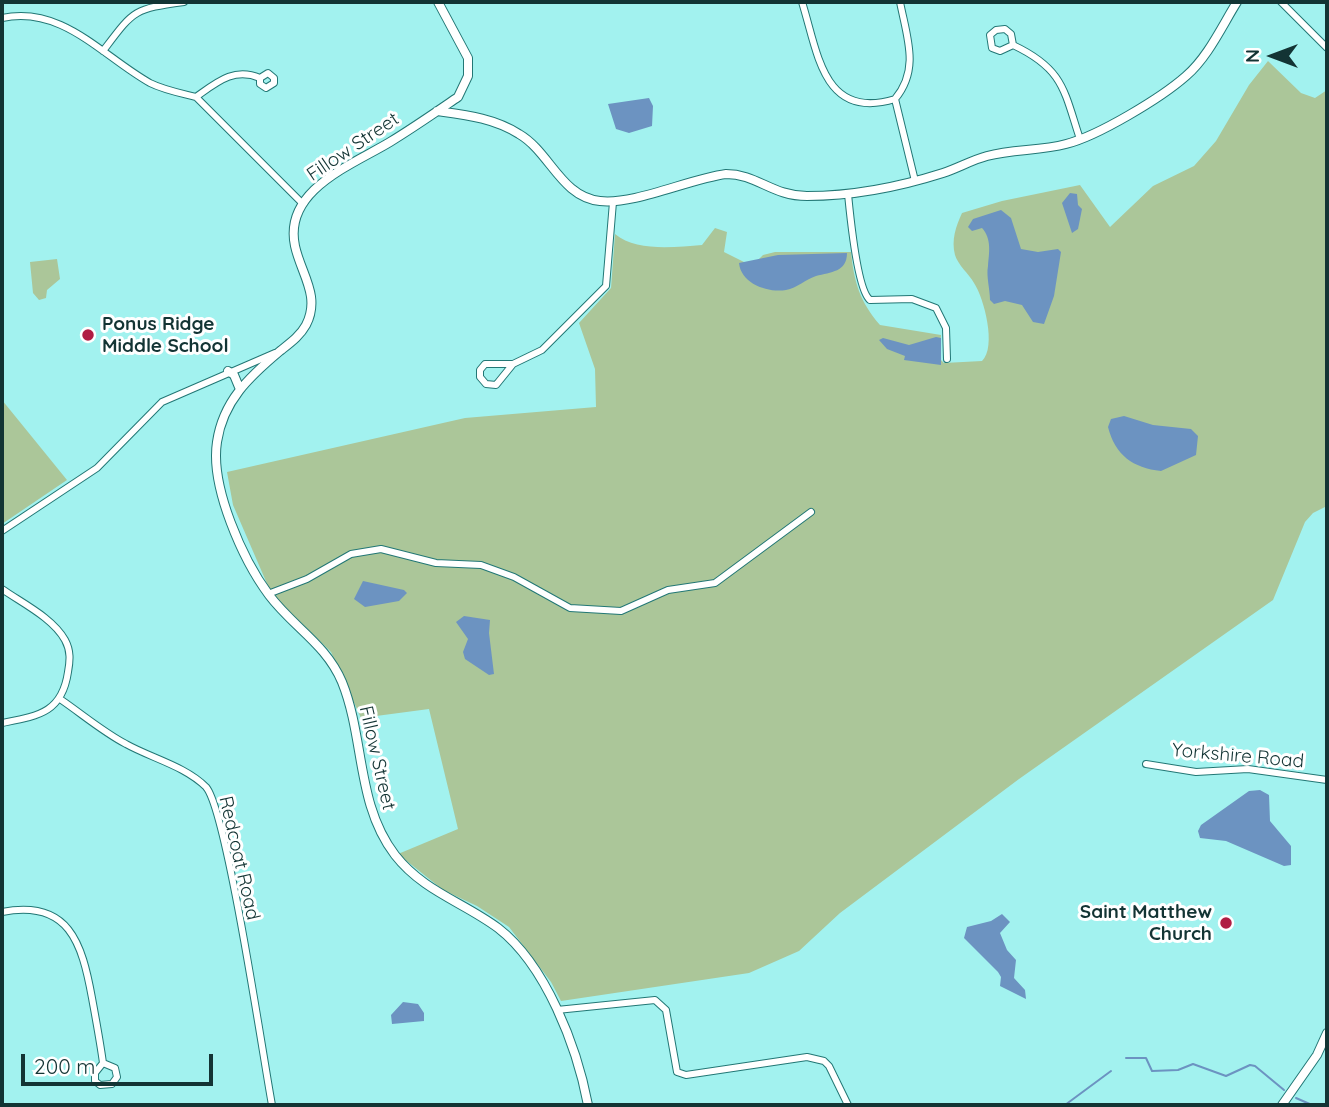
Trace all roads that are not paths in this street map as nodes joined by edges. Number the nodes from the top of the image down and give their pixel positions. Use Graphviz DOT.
graph roads {
  1 [pos="184,2"];
  2 [pos="438,2"];
  3 [pos="802,2"];
  4 [pos="900,2"];
  5 [pos="1237,2"];
  6 [pos="1281,2"];
  7 [pos="2,18"];
  8 [pos="1013,45"];
  9 [pos="1327,48"];
  10 [pos="103,51"];
  11 [pos="260,78"];
  12 [pos="196,97"];
  13 [pos="895,100"];
  14 [pos="437,111"];
  15 [pos="1080,139"];
  16 [pos="915,181"];
  17 [pos="848,194"];
  18 [pos="612,202"];
  19 [pos="302,203"];
  20 [pos="279,352"];
  21 [pos="947,359"];
  22 [pos="513,364"];
  23 [pos="228,371"];
  24 [pos="239,387"];
  25 [pos="811,512"];
  26 [pos="2,531"];
  27 [pos="2,589"];
  28 [pos="268,594"];
  29 [pos="60,699"];
  30 [pos="2,723"];
  31 [pos="1146,764"];
  32 [pos="1327,780"];
  33 [pos="2,912"];
  34 [pos="557,1010"];
  35 [pos="1327,1033"];
  36 [pos="103,1063"];
  37 [pos="272,1105"];
  38 [pos="588,1105"];
  39 [pos="848,1105"];
  40 [pos="1282,1105"];
  1 -- 10 [label="street"];
  2 -- 14 [label="street, Fillow Street"];
  3 -- 13 [label="street"];
  4 -- 13 [label="street"];
  5 -- 15 [label="street"];
  6 -- 9 [label="street"];
  7 -- 10 [label="street"];
  8 -- 15 [label="street"];
  10 -- 12 [label="street"];
  11 -- 12 [label="street"];
  12 -- 19 [label="street"];
  13 -- 16 [label="street"];
  14 -- 18 [label="street"];
  14 -- 19 [label="street, Fillow Street"];
  15 -- 16 [label="street"];
  16 -- 17 [label="street"];
  17 -- 18 [label="street"];
  17 -- 21 [label="street"];
  18 -- 22 [label="street"];
  19 -- 20 [label="street, Fillow Street"];
  20 -- 23 [label="street"];
  20 -- 24 [label="street, Fillow Street"];
  22 -- 22 [label="street"];
  23 -- 24 [label="street"];
  23 -- 26 [label="street"];
  24 -- 28 [label="street, Fillow Street"];
  25 -- 28 [label="street"];
  27 -- 29 [label="street"];
  28 -- 34 [label="street, Fillow Street"];
  29 -- 30 [label="street"];
  29 -- 37 [label="street, Redcoat Road"];
  31 -- 32 [label="street, Yorkshire Road"];
  33 -- 36 [label="street"];
  34 -- 38 [label="street, Fillow Street"];
  34 -- 39 [label="street"];
  35 -- 40 [label="street"];
}
